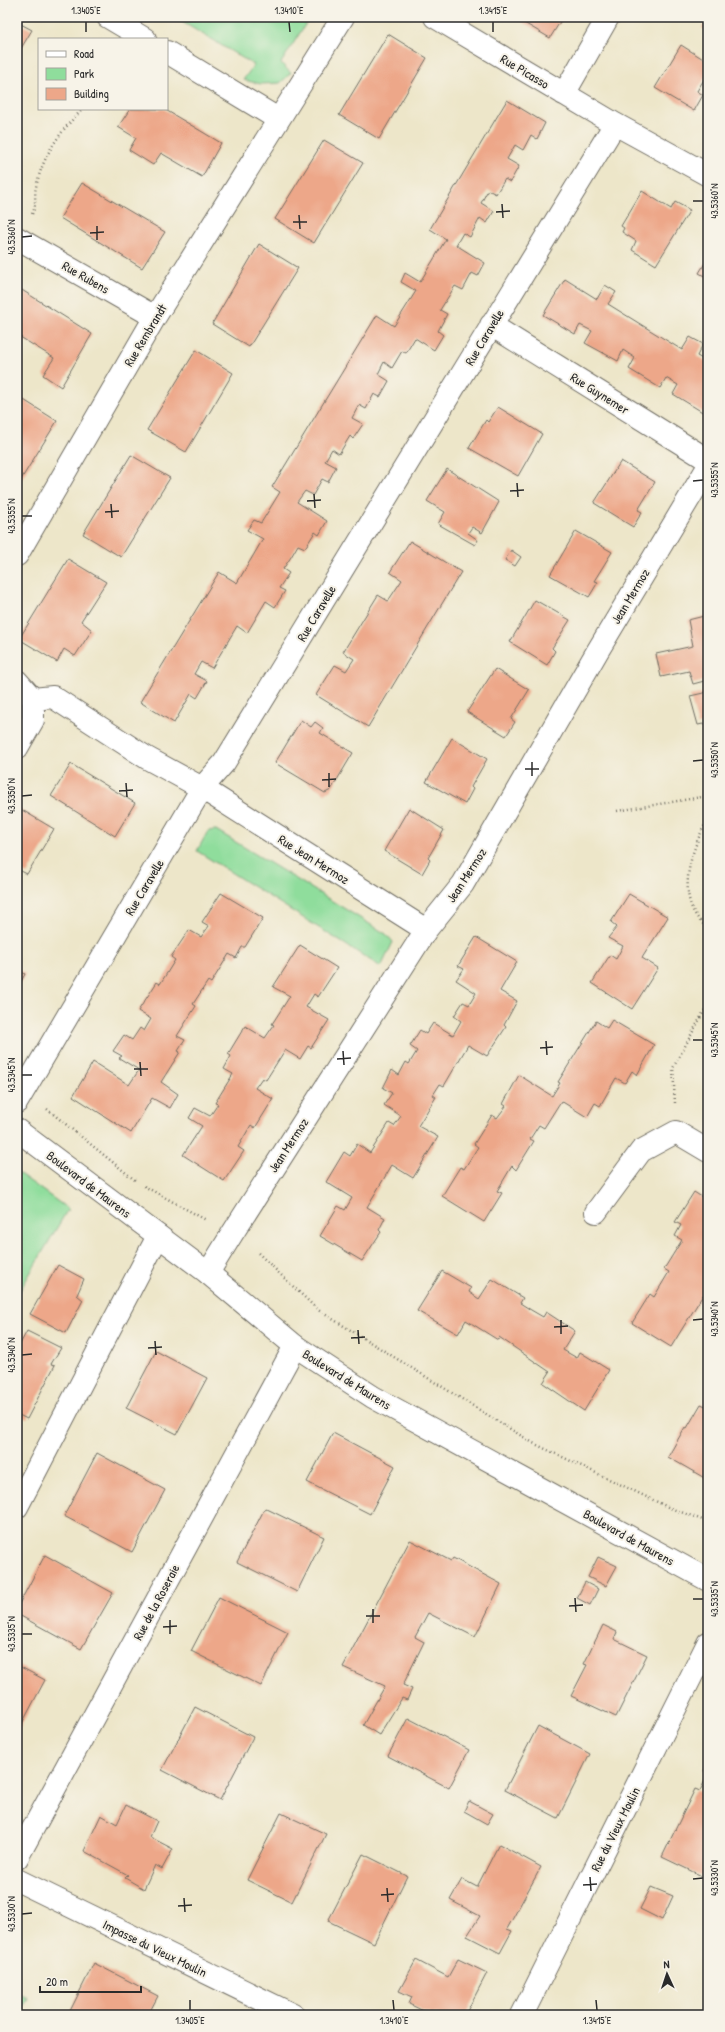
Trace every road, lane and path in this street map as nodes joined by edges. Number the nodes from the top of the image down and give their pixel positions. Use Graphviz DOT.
graph roads {
  1 [pos="108,17"];
  2 [pos="343,17"];
  3 [pos="435,17"];
  4 [pos="608,17"];
  5 [pos="143,38"];
  6 [pos="168,53"];
  7 [pos="564,94"];
  8 [pos="82,110"];
  9 [pos="278,119"];
  10 [pos="615,124"];
  11 [pos="708,175"];
  12 [pos="19,239"];
  13 [pos="155,317"];
  14 [pos="491,326"];
  15 [pos="708,460"];
  16 [pos="708,466"];
  17 [pos="17,555"];
  18 [pos="17,681"];
  19 [pos="33,699"];
  20 [pos="17,748"];
  21 [pos="202,788"];
  22 [pos="708,796"];
  23 [pos="618,811"];
  24 [pos="708,819"];
  25 [pos="708,928"];
  26 [pos="426,930"];
  27 [pos="708,1004"];
  28 [pos="17,1102"];
  29 [pos="43,1106"];
  30 [pos="17,1130"];
  31 [pos="676,1132"];
  32 [pos="708,1151"];
  33 [pos="596,1212"];
  34 [pos="210,1222"];
  35 [pos="158,1236"];
  36 [pos="258,1253"];
  37 [pos="208,1274"];
  38 [pos="295,1346"];
  39 [pos="17,1507"];
  40 [pos="708,1522"];
  41 [pos="708,1580"];
  42 [pos="708,1643"];
  43 [pos="17,1858"];
  44 [pos="17,1880"];
  45 [pos="293,2015"];
  46 [pos="522,2015"];
  1 -- 5 [label="street"];
  2 -- 9 [label="street, Rue Rembrandt"];
  3 -- 7 [label="street, Rue Picasso"];
  4 -- 7 [label="street"];
  6 -- 9 [label="street"];
  7 -- 10 [label="street, Rue Picasso"];
  8 -- 12 [label="path"];
  9 -- 13 [label="street, Rue Rembrandt"];
  10 -- 11 [label="street, Rue Picasso"];
  10 -- 14 [label="street, Rue Caravelle"];
  12 -- 13 [label="street, Rue Rubens"];
  13 -- 17 [label="street, Rue Rembrandt"];
  14 -- 15 [label="street, Rue Guynemer"];
  14 -- 21 [label="street, Rue Caravelle"];
  16 -- 26 [label="street, Jean Mermoz"];
  18 -- 19 [label="street"];
  19 -- 20 [label="street"];
  19 -- 21 [label="street, Rue Jean Mermoz"];
  21 -- 26 [label="street, Rue Jean Mermoz"];
  21 -- 28 [label="street, Rue Caravelle"];
  22 -- 23 [label="path"];
  24 -- 25 [label="path"];
  26 -- 37 [label="street, Jean Mermoz"];
  27 -- 31 [label="path"];
  29 -- 34 [label="path"];
  30 -- 35 [label="street, Boulevard de Maurens"];
  31 -- 32 [label="street"];
  31 -- 33 [label="street"];
  35 -- 37 [label="street, Boulevard de Maurens"];
  35 -- 39 [label="street"];
  36 -- 40 [label="path"];
  37 -- 38 [label="street, Boulevard de Maurens"];
  38 -- 41 [label="street, Boulevard de Maurens"];
  38 -- 43 [label="street, Rue de la Roseraie"];
  42 -- 46 [label="street, Rue du Vieux Moulin"];
  44 -- 45 [label="street, Impasse du Vieux Moulin"];
}
